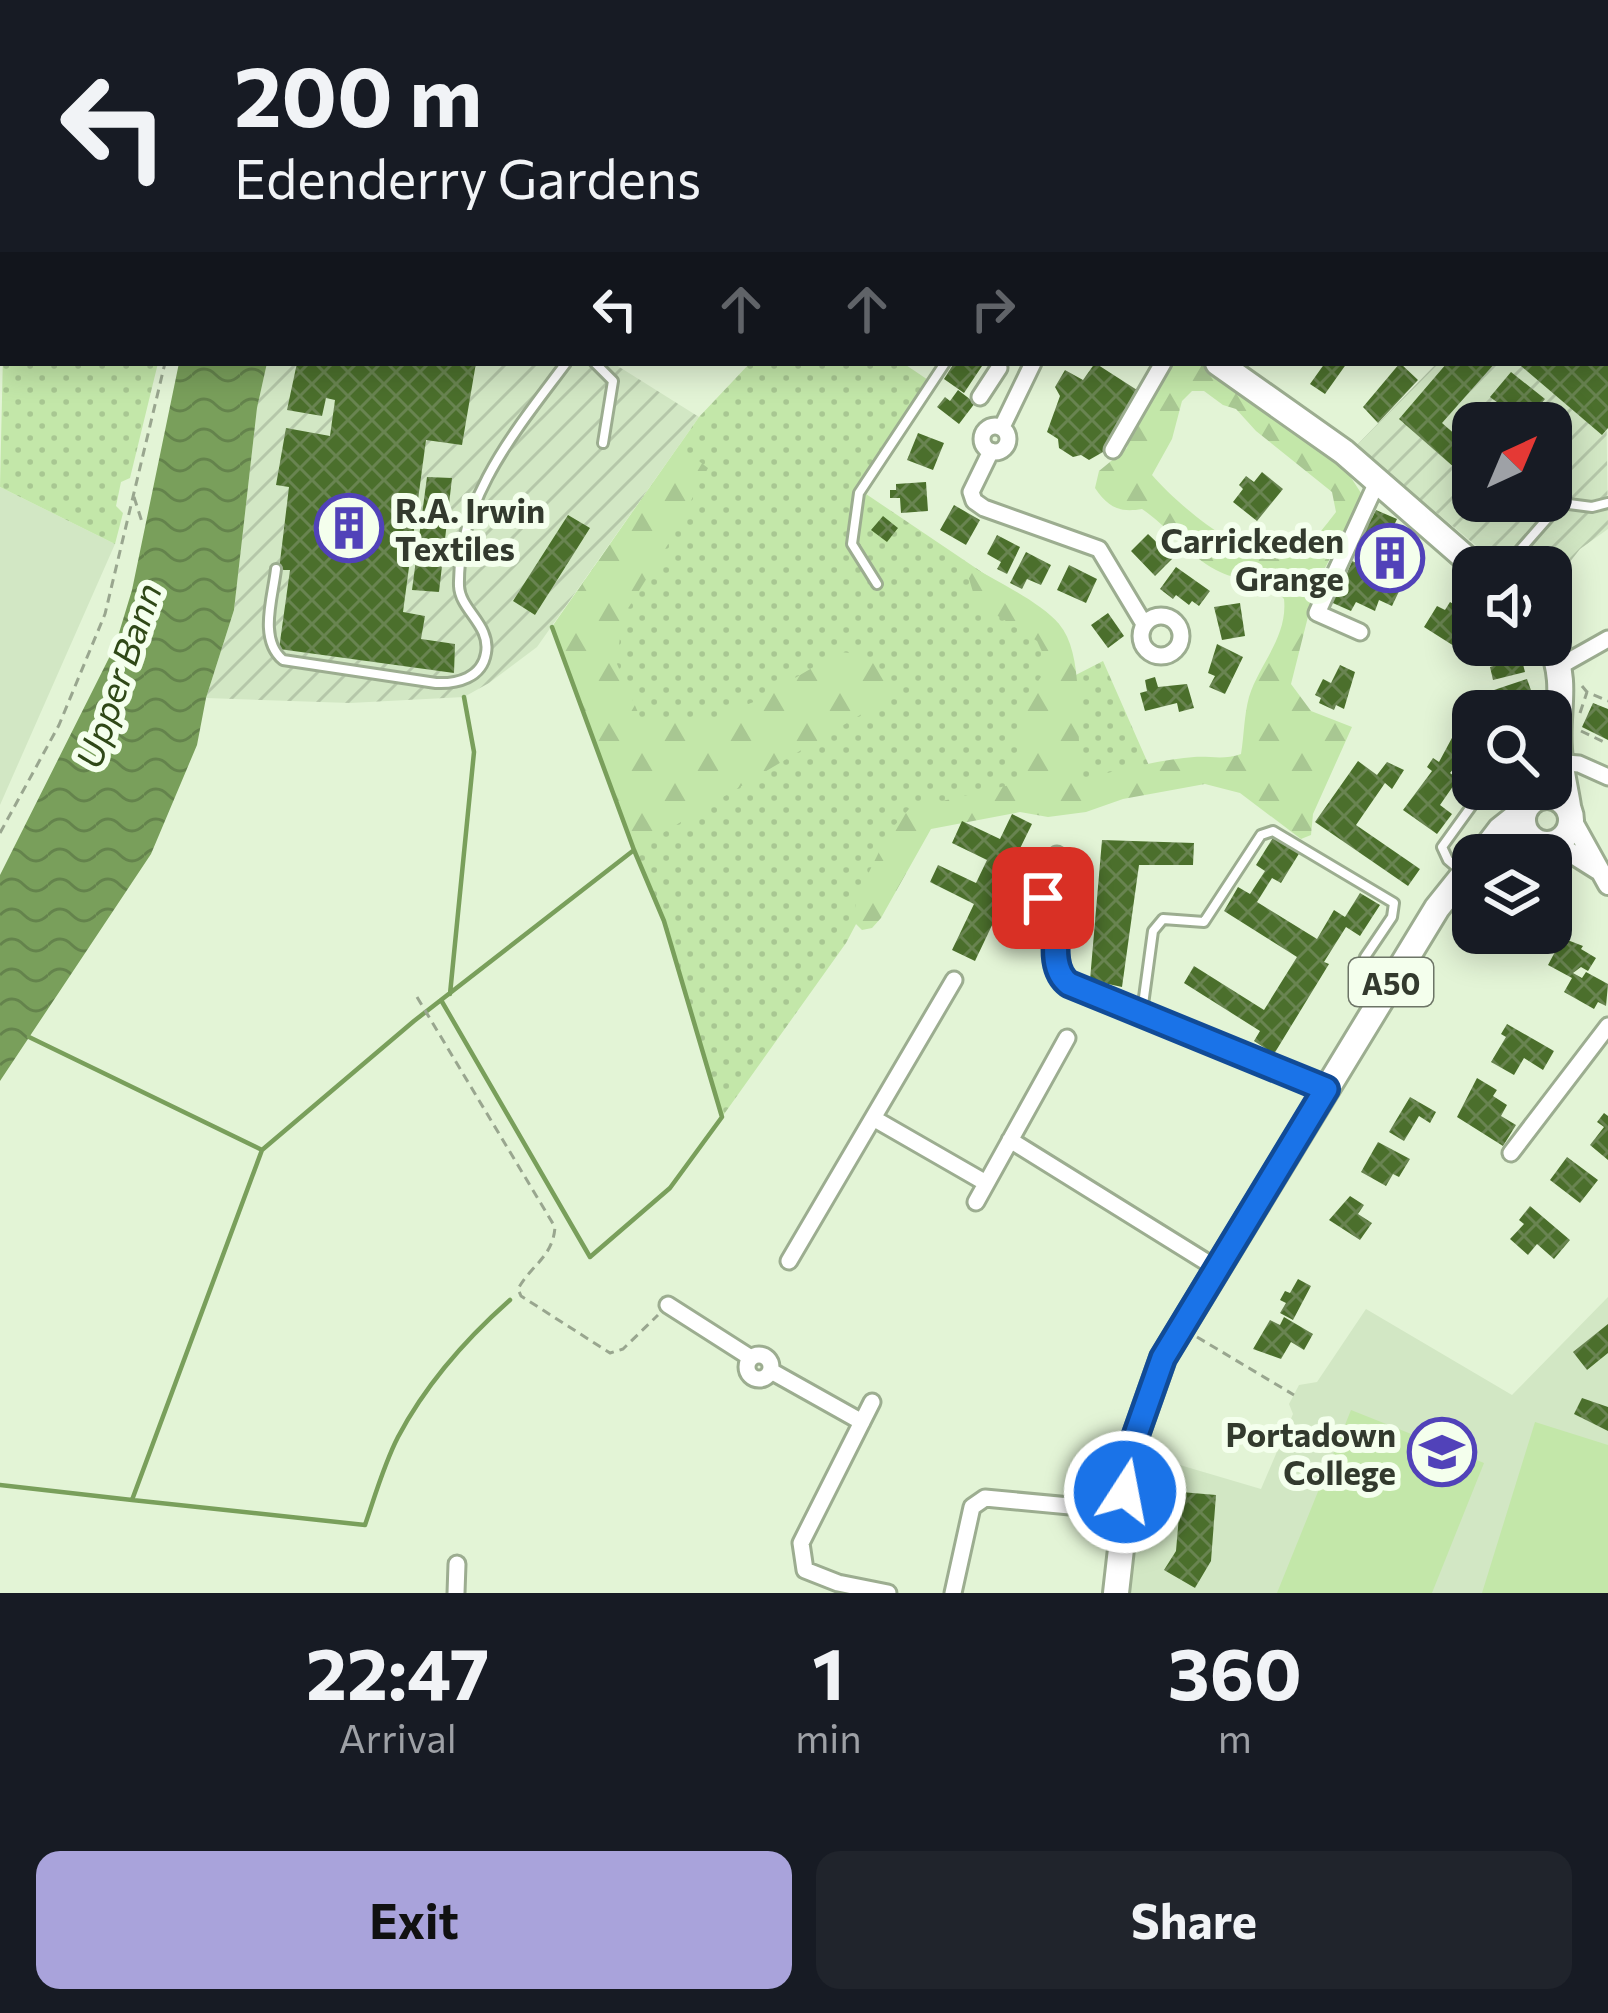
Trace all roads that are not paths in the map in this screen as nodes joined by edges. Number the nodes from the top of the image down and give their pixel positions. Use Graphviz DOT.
graph roads {
  1 [pos="564,366"];
  2 [pos="598,366"];
  3 [pos="943,366"];
  4 [pos="1031,366"];
  5 [pos="1161,366"];
  6 [pos="1222,366"];
  7 [pos="989,382"];
  8 [pos="1014,398"];
  9 [pos="603,443"];
  10 [pos="1113,450"];
  11 [pos="1378,480"];
  12 [pos="1608,502"];
  13 [pos="1452,546"];
  14 [pos="1523,546"];
  15 [pos="276,568"];
  16 [pos="878,584"];
  17 [pos="1144,624"];
  18 [pos="1360,632"];
  19 [pos="1608,639"];
  20 [pos="1572,650"];
  21 [pos="1572,763"];
  22 [pos="1608,777"];
  23 [pos="1469,810"];
  24 [pos="1521,810"];
  25 [pos="1567,810"];
  26 [pos="1569,810"];
  27 [pos="1570,813"];
  28 [pos="1497,834"];
  29 [pos="1567,834"];
  30 [pos="1057,855"];
  31 [pos="1572,859"];
  32 [pos="1452,860"];
  33 [pos="1603,878"];
  34 [pos="1452,895"];
  35 [pos="955,980"];
  36 [pos="1391,982"];
  37 [pos="1142,1014"];
  38 [pos="1608,1026"];
  39 [pos="1067,1038"];
  40 [pos="1326,1089"];
  41 [pos="873,1118"];
  42 [pos="1010,1141"];
  43 [pos="1511,1153"];
  44 [pos="986,1183"];
  45 [pos="976,1202"];
  46 [pos="789,1261"];
  47 [pos="1216,1268"];
  48 [pos="668,1305"];
  49 [pos="872,1402"];
  50 [pos="862,1422"];
  51 [pos="1123,1511"];
  52 [pos="457,1564"];
  53 [pos="456,1593"];
  54 [pos="888,1593"];
  55 [pos="953,1593"];
  56 [pos="1116,1593"];
  1 -- 15 [label="lane"];
  2 -- 9 [label="lane"];
  3 -- 16 [label="lane"];
  4 -- 8 [label="street"];
  5 -- 10 [label="street"];
  6 -- 11 [label="main road"];
  7 -- 8 [label="street"];
  8 -- 17 [label="street"];
  11 -- 13 [label="main road"];
  11 -- 18 [label="street"];
  12 -- 14 [label="lane"];
  19 -- 20 [label="street"];
  21 -- 22 [label="street"];
  23 -- 32 [label="lane"];
  24 -- 28 [label="main road, A50"];
  25 -- 27 [label="main road"];
  26 -- 27 [label="main road"];
  27 -- 29 [label="main road"];
  27 -- 33 [label="street"];
  30 -- 37 [label="street"];
  31 -- 33 [label="street"];
  34 -- 36 [label="main road, A50"];
  35 -- 41 [label="street"];
  36 -- 37 [label="lane"];
  36 -- 40 [label="main road, A50"];
  37 -- 40 [label="street"];
  38 -- 43 [label="street"];
  39 -- 42 [label="street"];
  40 -- 47 [label="main road, A50"];
  41 -- 44 [label="street"];
  41 -- 46 [label="street"];
  42 -- 44 [label="street"];
  42 -- 47 [label="street"];
  44 -- 45 [label="street"];
  47 -- 51 [label="main road, A50"];
  48 -- 50 [label="street"];
  49 -- 50 [label="street"];
  50 -- 54 [label="street"];
  51 -- 55 [label="street"];
  51 -- 56 [label="main road, A50"];
  52 -- 53 [label="street"];
}
